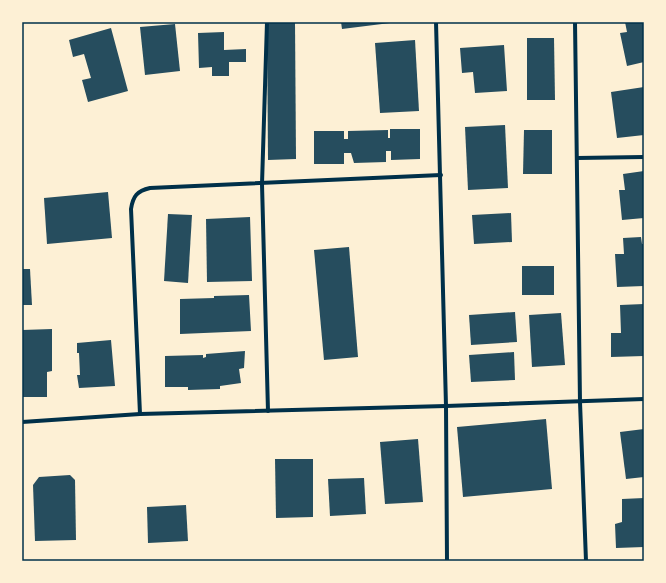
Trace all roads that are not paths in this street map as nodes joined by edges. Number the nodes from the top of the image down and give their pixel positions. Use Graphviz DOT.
graph roads {
  1 [pos="267,22"];
  2 [pos="436,22"];
  3 [pos="575,22"];
  4 [pos="644,157"];
  5 [pos="577,158"];
  6 [pos="441,175"];
  7 [pos="262,184"];
  8 [pos="644,399"];
  9 [pos="580,402"];
  10 [pos="446,406"];
  11 [pos="268,411"];
  12 [pos="140,414"];
  13 [pos="22,422"];
  14 [pos="447,561"];
  15 [pos="586,561"];
  1 -- 7 [label="street"];
  2 -- 6 [label="street"];
  3 -- 5 [label="street"];
  4 -- 5 [label="street"];
  5 -- 9 [label="street"];
  6 -- 7 [label="street"];
  6 -- 10 [label="street"];
  7 -- 11 [label="street"];
  7 -- 12 [label="street"];
  8 -- 9 [label="street"];
  9 -- 10 [label="street"];
  9 -- 15 [label="street"];
  10 -- 11 [label="street"];
  10 -- 14 [label="street"];
  11 -- 12 [label="street"];
  12 -- 13 [label="street"];
}
